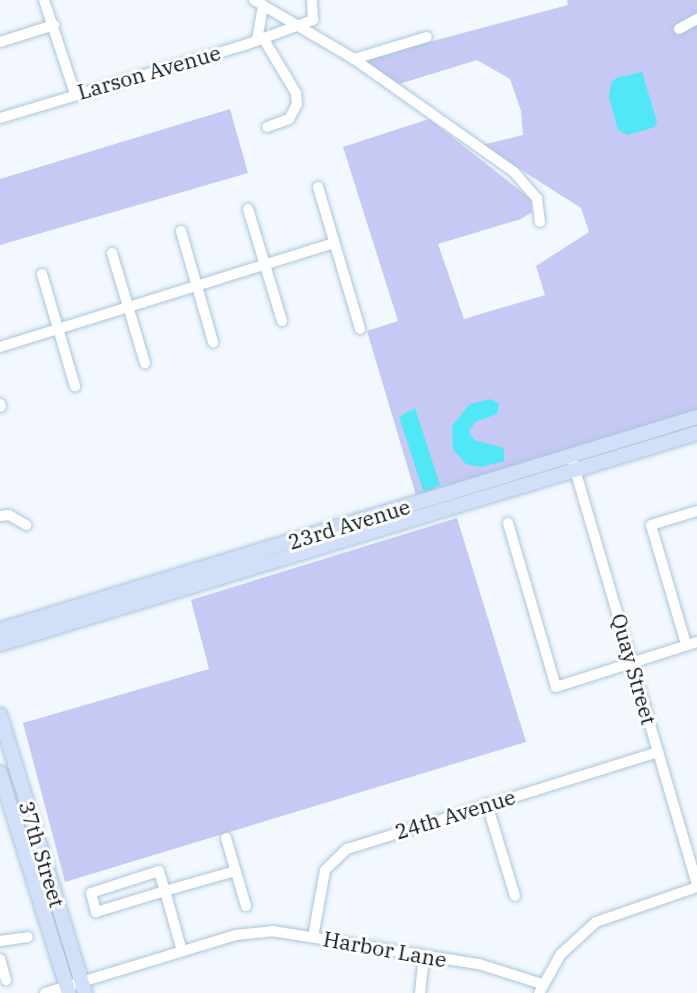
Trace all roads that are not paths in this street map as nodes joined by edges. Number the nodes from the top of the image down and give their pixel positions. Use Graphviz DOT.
graph roads {
  1 [pos="44,0"];
  2 [pos="312,0"];
  3 [pos="259,3"];
  4 [pos="697,19"];
  5 [pos="54,25"];
  6 [pos="297,25"];
  7 [pos="679,29"];
  8 [pos="427,37"];
  9 [pos="260,39"];
  10 [pos="0,42"];
  11 [pos="354,59"];
  12 [pos="75,94"];
  13 [pos="0,118"];
  14 [pos="267,127"];
  15 [pos="318,187"];
  16 [pos="248,209"];
  17 [pos="540,222"];
  18 [pos="181,231"];
  19 [pos="334,243"];
  20 [pos="112,253"];
  21 [pos="265,265"];
  22 [pos="41,274"];
  23 [pos="197,286"];
  24 [pos="128,308"];
  25 [pos="282,321"];
  26 [pos="58,329"];
  27 [pos="360,329"];
  28 [pos="213,342"];
  29 [pos="0,346"];
  30 [pos="145,363"];
  31 [pos="75,386"];
  32 [pos="697,417"];
  33 [pos="697,433"];
  34 [pos="572,462"];
  35 [pos="697,511"];
  36 [pos="0,516"];
  37 [pos="508,523"];
  38 [pos="26,525"];
  39 [pos="0,630"];
  40 [pos="692,643"];
  41 [pos="0,644"];
  42 [pos="633,664"];
  43 [pos="0,715"];
  44 [pos="658,752"];
  45 [pos="0,773"];
  46 [pos="487,804"];
  47 [pos="226,838"];
  48 [pos="235,871"];
  49 [pos="48,873"];
  50 [pos="33,878"];
  51 [pos="697,885"];
  52 [pos="165,891"];
  53 [pos="515,896"];
  54 [pos="246,906"];
  55 [pos="313,936"];
  56 [pos="28,937"];
  57 [pos="0,941"];
  58 [pos="182,951"];
  59 [pos="424,955"];
  60 [pos="0,960"];
  61 [pos="6,980"];
  62 [pos="83,987"];
  63 [pos="541,988"];
  64 [pos="68,990"];
  65 [pos="45,993"];
  66 [pos="420,993"];
  1 -- 5 [label="street"];
  2 -- 6 [label="street"];
  3 -- 6 [label="street"];
  3 -- 9 [label="street"];
  4 -- 7 [label="street"];
  5 -- 10 [label="street"];
  5 -- 12 [label="street"];
  6 -- 9 [label="street, Larson Avenue"];
  6 -- 11 [label="street"];
  8 -- 11 [label="street"];
  9 -- 12 [label="street, Larson Avenue"];
  9 -- 14 [label="street"];
  11 -- 17 [label="street"];
  12 -- 13 [label="street, Larson Avenue"];
  15 -- 19 [label="street"];
  16 -- 21 [label="street"];
  18 -- 23 [label="street"];
  19 -- 21 [label="street"];
  19 -- 27 [label="street"];
  20 -- 24 [label="street"];
  21 -- 23 [label="street"];
  21 -- 25 [label="street"];
  22 -- 26 [label="street"];
  23 -- 24 [label="street"];
  23 -- 28 [label="street"];
  24 -- 26 [label="street"];
  24 -- 30 [label="street"];
  26 -- 29 [label="street"];
  26 -- 31 [label="street"];
  32 -- 34 [label="main road, 23rd Avenue"];
  33 -- 34 [label="main road, 23rd Avenue"];
  34 -- 39 [label="main road, 23rd Avenue"];
  34 -- 41 [label="main road, 23rd Avenue"];
  34 -- 42 [label="street, Quay Street"];
  35 -- 40 [label="street"];
  36 -- 38 [label="street"];
  37 -- 42 [label="street"];
  40 -- 42 [label="street"];
  42 -- 44 [label="street, Quay Street"];
  43 -- 49 [label="main road, 37th Street"];
  44 -- 46 [label="street, 24th Avenue"];
  44 -- 51 [label="street, Quay Street"];
  45 -- 50 [label="main road, 37th Street"];
  46 -- 53 [label="street"];
  46 -- 55 [label="street, 24th Avenue"];
  47 -- 48 [label="street"];
  48 -- 52 [label="street"];
  48 -- 54 [label="street"];
  49 -- 50 [label="main road"];
  49 -- 62 [label="main road, 37th Street"];
  50 -- 64 [label="main road, 37th Street"];
  51 -- 63 [label="street, Harbor Lane"];
  52 -- 52 [label="street"];
  52 -- 58 [label="street"];
  55 -- 58 [label="street, Harbor Lane"];
  55 -- 59 [label="street, Harbor Lane"];
  56 -- 57 [label="street"];
  58 -- 62 [label="street, Harbor Lane"];
  59 -- 63 [label="street, Harbor Lane"];
  59 -- 66 [label="street"];
  60 -- 61 [label="street"];
  62 -- 64 [label="street, Harbor Lane"];
  64 -- 65 [label="street, Harbor Lane"];
}
